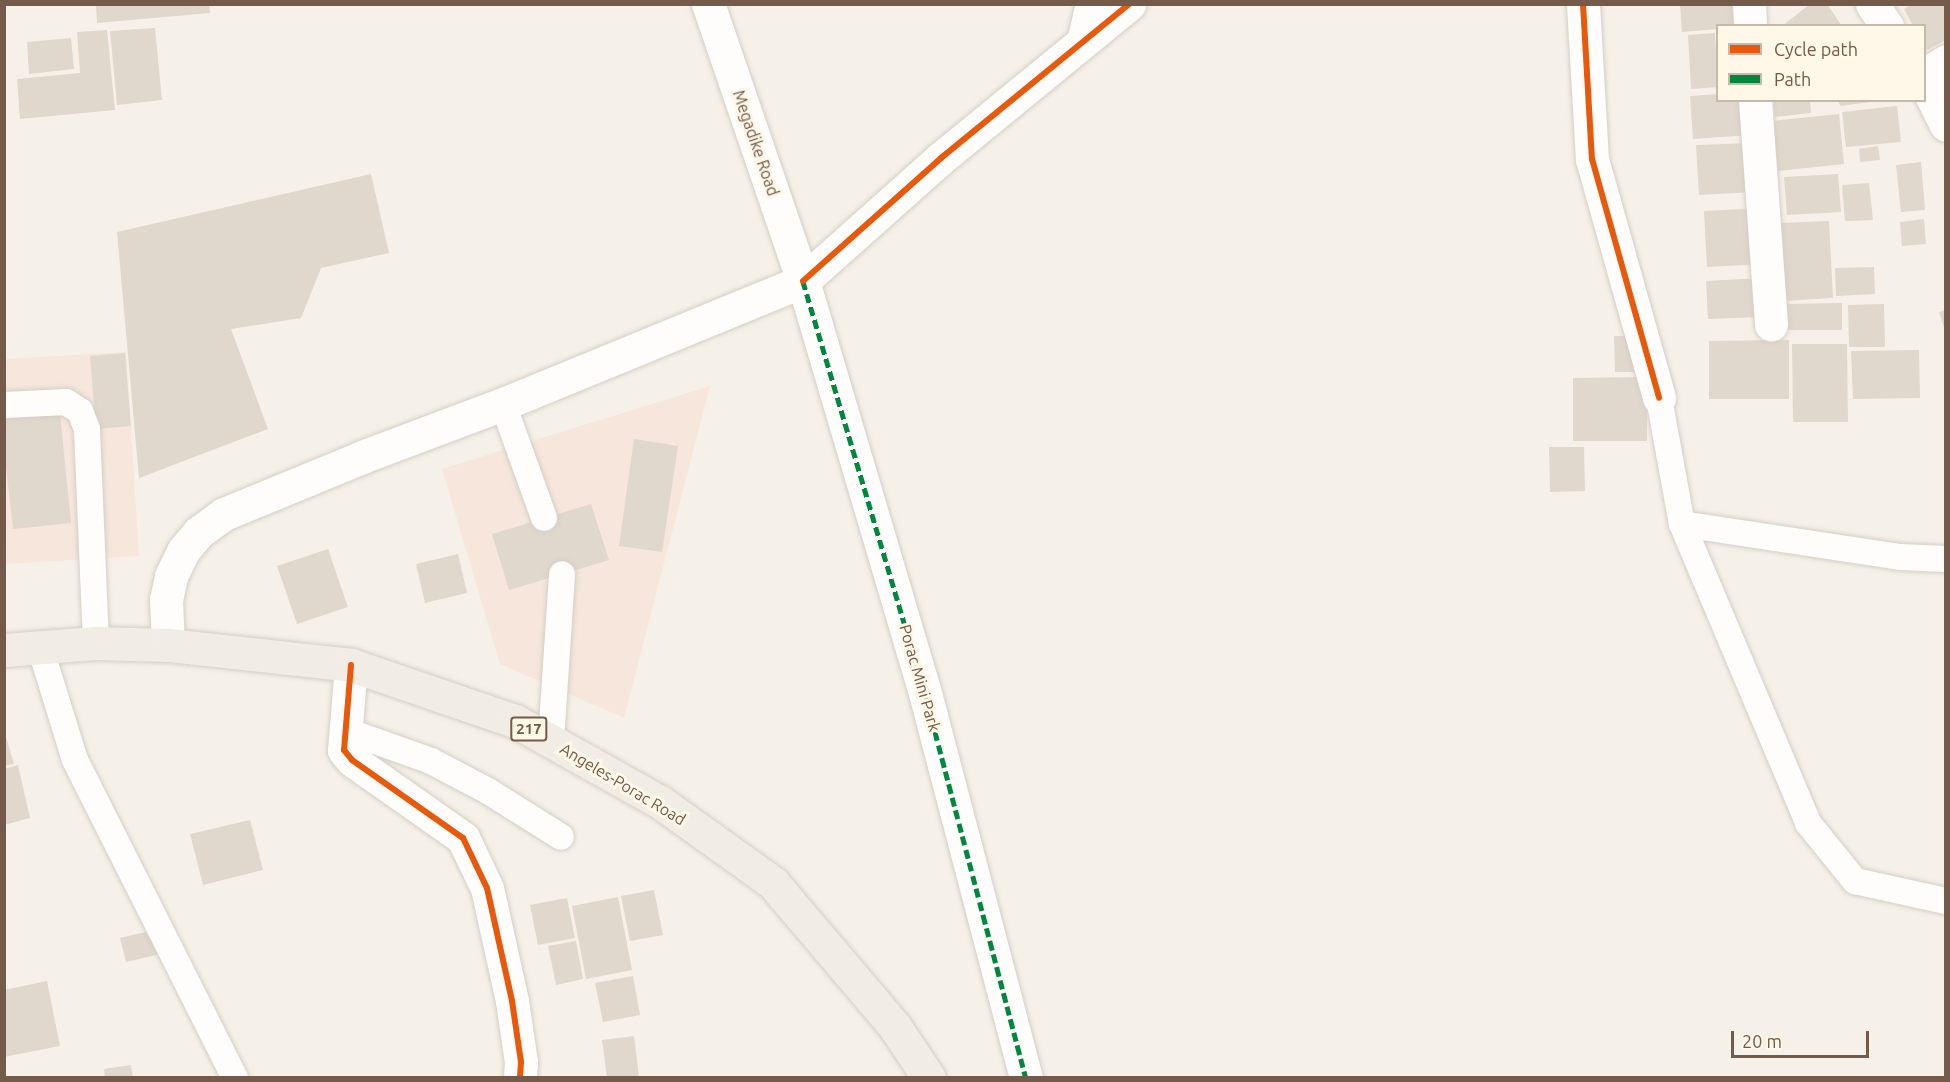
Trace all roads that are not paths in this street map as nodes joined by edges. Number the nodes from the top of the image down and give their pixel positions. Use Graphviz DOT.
graph roads {
  1 [pos="708,4"];
  2 [pos="1089,4"];
  3 [pos="1129,4"];
  4 [pos="1583,4"];
  5 [pos="1749,4"];
  6 [pos="1872,4"];
  7 [pos="1750,24"];
  8 [pos="1886,24"];
  9 [pos="1080,42"];
  10 [pos="1946,61"];
  11 [pos="1926,74"];
  12 [pos="1926,85"];
  13 [pos="1755,102"];
  14 [pos="1946,124"];
  15 [pos="803,281"];
  16 [pos="1771,324"];
  17 [pos="1659,398"];
  18 [pos="503,404"];
  19 [pos="4,405"];
  20 [pos="544,518"];
  21 [pos="1682,524"];
  22 [pos="1946,559"];
  23 [pos="562,574"];
  24 [pos="96,643"];
  25 [pos="168,645"];
  26 [pos="40,647"];
  27 [pos="4,650"];
  28 [pos="351,665"];
  29 [pos="344,730"];
  30 [pos="551,741"];
  31 [pos="561,837"];
  32 [pos="1946,901"];
  33 [pos="235,1077"];
  34 [pos="520,1077"];
  35 [pos="929,1077"];
  36 [pos="1026,1077"];
  1 -- 15 [label="street, Megadike Road"];
  2 -- 9 [label="lane"];
  3 -- 9 [label="street"];
  4 -- 17 [label="street"];
  5 -- 7 [label="street"];
  6 -- 8 [label="street"];
  9 -- 15 [label="street"];
  10 -- 11 [label="street"];
  12 -- 14 [label="street"];
  13 -- 16 [label="street"];
  15 -- 18 [label="street"];
  15 -- 36 [label="street, Porac Mini Park"];
  17 -- 21 [label="lane"];
  18 -- 20 [label="lane"];
  18 -- 25 [label="street"];
  19 -- 24 [label="lane"];
  21 -- 22 [label="lane"];
  21 -- 32 [label="lane"];
  23 -- 30 [label="lane"];
  24 -- 25 [label="main road, Angeles-Porac Road / 217"];
  24 -- 26 [label="main road, Angeles-Porac Road / 217"];
  25 -- 28 [label="main road, Angeles-Porac Road / 217"];
  26 -- 27 [label="main road, Angeles-Porac Road / 217"];
  26 -- 33 [label="lane"];
  28 -- 29 [label="street"];
  28 -- 30 [label="main road, Angeles-Porac Road / 217"];
  29 -- 31 [label="lane"];
  29 -- 34 [label="street"];
  30 -- 35 [label="main road, Angeles-Porac Road / 217"];
}
